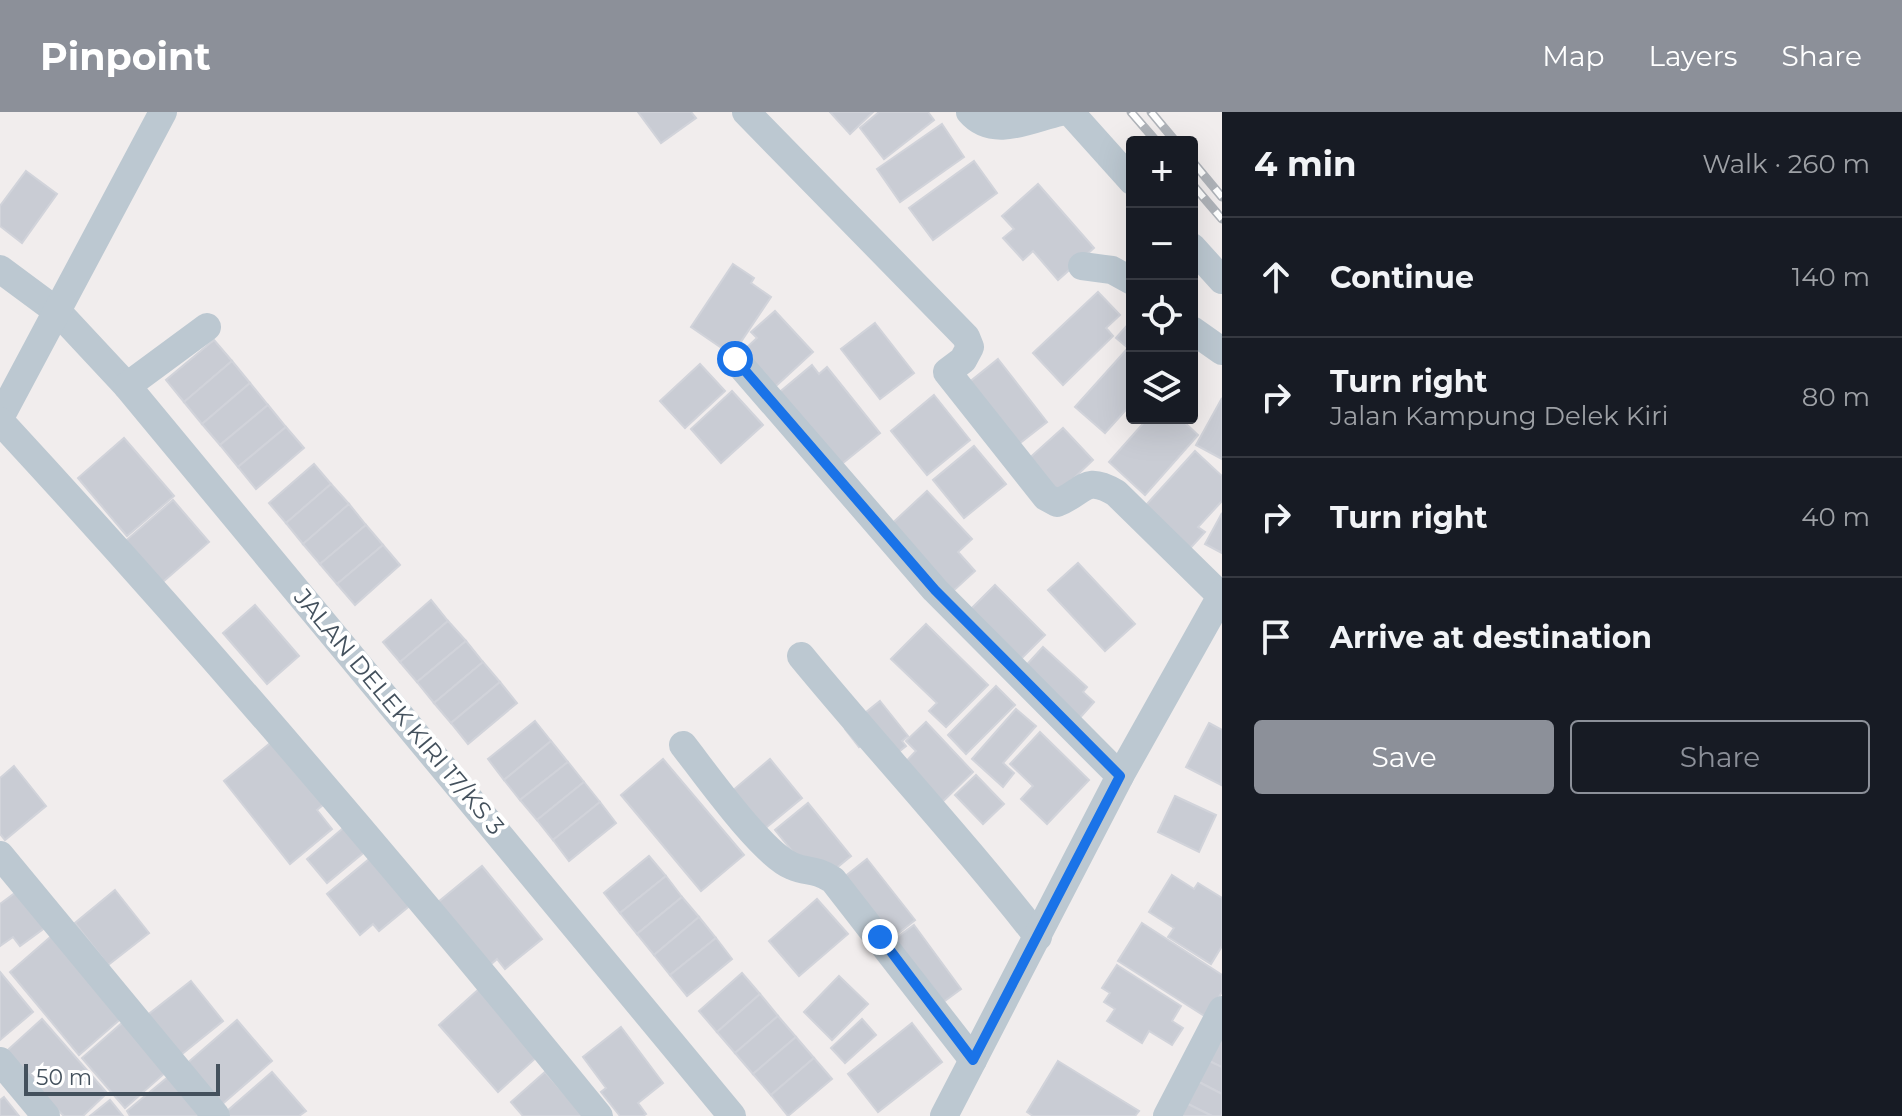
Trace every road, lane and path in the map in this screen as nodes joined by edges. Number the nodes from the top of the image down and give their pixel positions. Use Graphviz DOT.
graph roads {
  1 [pos="163,112"];
  2 [pos="746,112"];
  3 [pos="970,112"];
  4 [pos="1060,112"];
  5 [pos="1070,112"];
  6 [pos="1126,174"];
  7 [pos="1198,254"];
  8 [pos="1082,266"];
  9 [pos="0,269"];
  10 [pos="1130,280"];
  11 [pos="1222,280"];
  12 [pos="58,312"];
  13 [pos="207,327"];
  14 [pos="1198,334"];
  15 [pos="1222,351"];
  16 [pos="735,359"];
  17 [pos="127,386"];
  18 [pos="2,411"];
  19 [pos="1222,595"];
  20 [pos="801,656"];
  21 [pos="683,745"];
  22 [pos="1120,776"];
  23 [pos="0,855"];
  24 [pos="1038,937"];
  25 [pos="1222,1010"];
  26 [pos="973,1060"];
  27 [pos="0,1061"];
  28 [pos="46,1116"];
  29 [pos="216,1116"];
  30 [pos="599,1116"];
  31 [pos="732,1116"];
  32 [pos="944,1116"];
  33 [pos="1167,1116"];
  1 -- 12 [label="street"];
  2 -- 19 [label="street"];
  3 -- 4 [label="street"];
  5 -- 6 [label="street"];
  7 -- 11 [label="street"];
  8 -- 10 [label="street"];
  9 -- 12 [label="street, JALAN DELEK KIRI 17/KS 3"];
  12 -- 17 [label="street, JALAN DELEK KIRI 17/KS 3"];
  12 -- 18 [label="street"];
  13 -- 17 [label="street"];
  14 -- 15 [label="street"];
  16 -- 22 [label="street"];
  17 -- 31 [label="street, JALAN DELEK KIRI 17/KS 3"];
  18 -- 30 [label="street"];
  19 -- 22 [label="street"];
  20 -- 24 [label="street"];
  21 -- 26 [label="street"];
  22 -- 24 [label="street"];
  23 -- 29 [label="street"];
  24 -- 26 [label="street"];
  25 -- 33 [label="street"];
  26 -- 32 [label="street"];
  27 -- 28 [label="street"];
}
